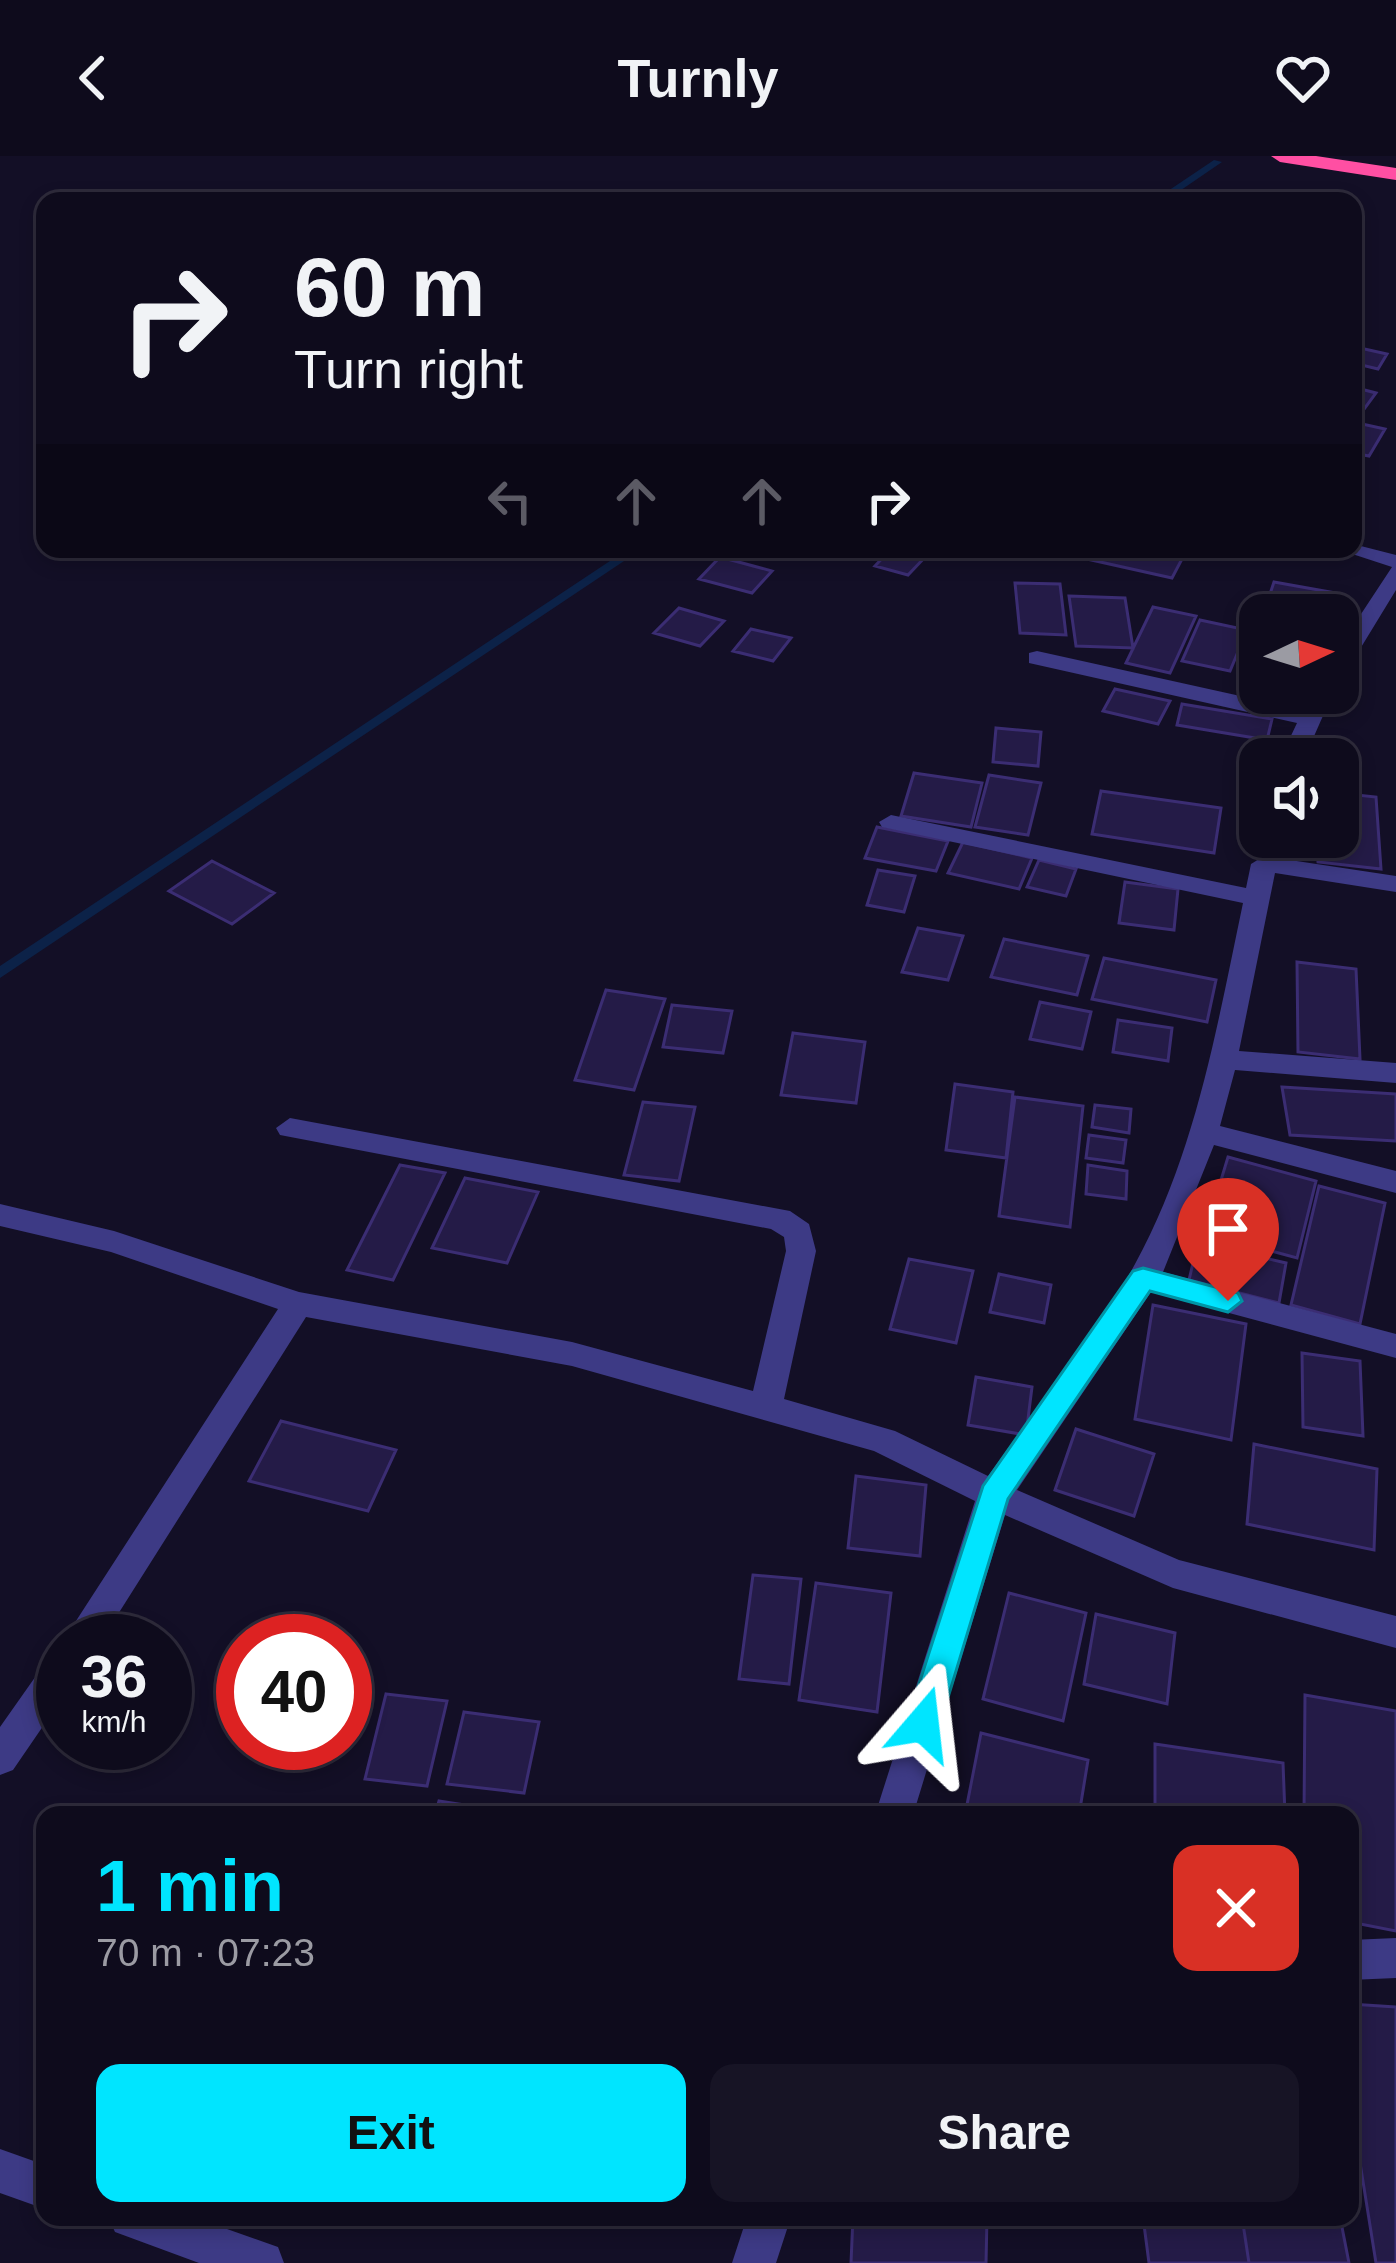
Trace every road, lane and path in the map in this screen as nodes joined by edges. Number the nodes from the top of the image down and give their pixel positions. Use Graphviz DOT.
graph roads {
  1 [pos="1280,156"];
  2 [pos="1396,174"];
  3 [pos="1362,553"];
  4 [pos="1396,562"];
  5 [pos="1396,573"];
  6 [pos="1389,595"];
  7 [pos="1359,637"];
  8 [pos="1037,658"];
  9 [pos="1309,714"];
  10 [pos="1307,718"];
  11 [pos="1300,738"];
  12 [pos="891,822"];
  13 [pos="1266,858"];
  14 [pos="1298,858"];
  15 [pos="1396,884"];
  16 [pos="1257,898"];
  17 [pos="1226,1060"];
  18 [pos="1396,1073"];
  19 [pos="290,1128"];
  20 [pos="1202,1132"];
  21 [pos="1396,1182"];
  22 [pos="0,1216"];
  23 [pos="1143,1278"];
  24 [pos="298,1304"];
  25 [pos="1396,1346"];
  26 [pos="766,1407"];
  27 [pos="994,1495"];
  28 [pos="98,1614"];
  29 [pos="1396,1632"];
  30 [pos="36,1706"];
  31 [pos="0,1758"];
  32 [pos="897,1806"];
  33 [pos="1396,1958"];
  34 [pos="1359,1960"];
  35 [pos="0,2170"];
  36 [pos="36,2184"];
  37 [pos="156,2226"];
  38 [pos="766,2226"];
  39 [pos="262,2263"];
  40 [pos="754,2263"];
  1 -- 2 [label="highway"];
  3 -- 4 [label="street"];
  5 -- 6 [label="street"];
  6 -- 7 [label="street"];
  8 -- 10 [label="street"];
  9 -- 10 [label="street"];
  10 -- 11 [label="street"];
  12 -- 16 [label="street"];
  13 -- 16 [label="street"];
  14 -- 15 [label="street"];
  16 -- 17 [label="street"];
  17 -- 18 [label="street"];
  17 -- 20 [label="street"];
  19 -- 26 [label="street"];
  20 -- 21 [label="street"];
  20 -- 23 [label="street"];
  22 -- 24 [label="street"];
  23 -- 25 [label="street"];
  23 -- 27 [label="street"];
  24 -- 26 [label="street"];
  24 -- 28 [label="street"];
  26 -- 27 [label="street"];
  27 -- 29 [label="street"];
  27 -- 32 [label="street"];
  30 -- 31 [label="street"];
  33 -- 34 [label="street"];
  35 -- 36 [label="street"];
  37 -- 39 [label="street"];
  38 -- 40 [label="street"];
}
